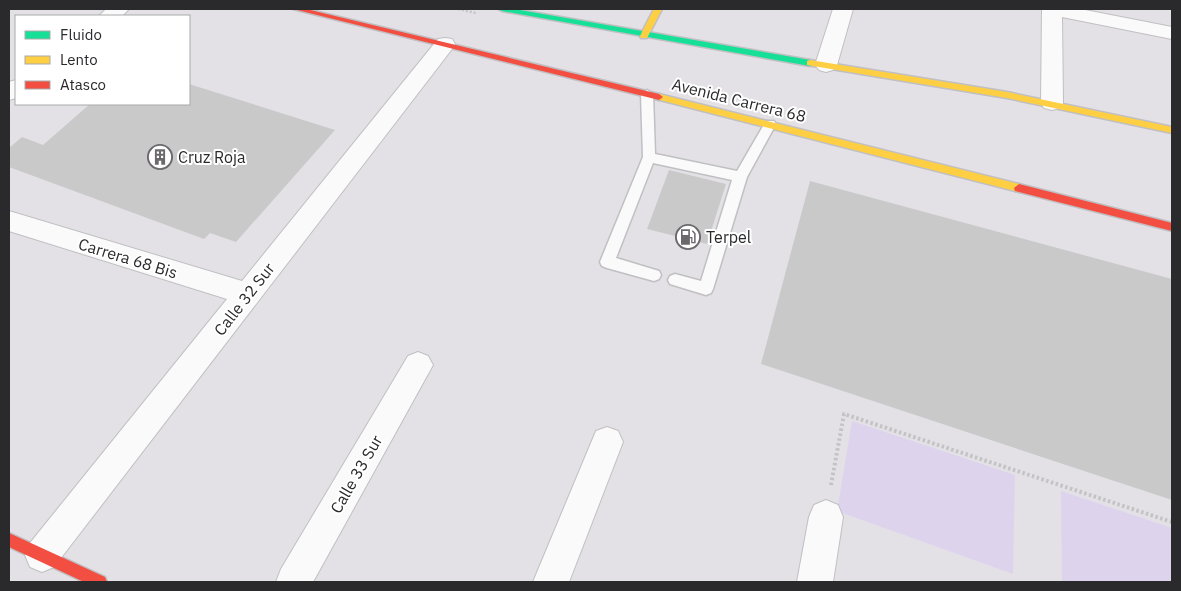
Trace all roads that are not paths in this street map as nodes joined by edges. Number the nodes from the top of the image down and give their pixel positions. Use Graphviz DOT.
graph roads {
  1 [pos="297,9"];
  2 [pos="502,9"];
  3 [pos="658,9"];
  4 [pos="843,9"];
  5 [pos="1052,9"];
  6 [pos="1172,33"];
  7 [pos="644,36"];
  8 [pos="445,44"];
  9 [pos="826,65"];
  10 [pos="647,94"];
  11 [pos="1052,103"];
  12 [pos="770,124"];
  13 [pos="1172,130"];
  14 [pos="649,157"];
  15 [pos="740,177"];
  16 [pos="9,221"];
  17 [pos="1172,227"];
  18 [pos="654,275"];
  19 [pos="676,280"];
  20 [pos="248,294"];
  21 [pos="418,365"];
  22 [pos="607,442"];
  23 [pos="826,517"];
  24 [pos="9,540"];
  25 [pos="42,555"];
  26 [pos="100,582"];
  27 [pos="294,582"];
  28 [pos="551,582"];
  29 [pos="815,582"];
  1 -- 8 [label="main road, Avenida Carrera 68"];
  2 -- 7 [label="main road"];
  3 -- 7 [label="main road"];
  4 -- 9 [label="street"];
  5 -- 6 [label="street"];
  5 -- 11 [label="street"];
  7 -- 9 [label="main road"];
  8 -- 10 [label="main road, Avenida Carrera 68"];
  8 -- 20 [label="street, Calle 32 Sur"];
  9 -- 11 [label="main road"];
  10 -- 12 [label="main road, Avenida Carrera 68"];
  10 -- 14 [label="lane"];
  11 -- 13 [label="main road"];
  12 -- 15 [label="lane"];
  12 -- 17 [label="main road, Avenida Carrera 68"];
  14 -- 15 [label="lane"];
  14 -- 18 [label="lane"];
  15 -- 19 [label="lane"];
  16 -- 20 [label="street, Carrera 68 Bis"];
  20 -- 25 [label="street, Calle 32 Sur"];
  21 -- 27 [label="street, Calle 33 Sur"];
  22 -- 28 [label="street"];
  23 -- 29 [label="street"];
  24 -- 25 [label="main road"];
  25 -- 26 [label="main road"];
}
